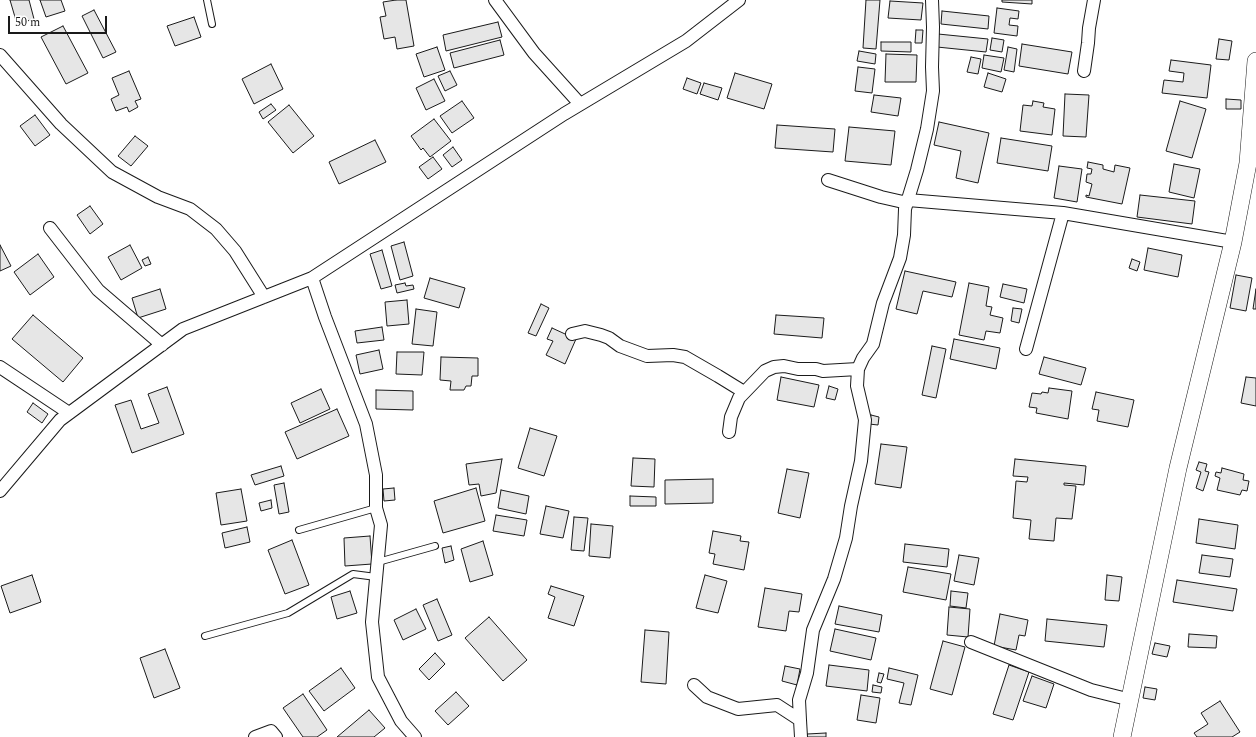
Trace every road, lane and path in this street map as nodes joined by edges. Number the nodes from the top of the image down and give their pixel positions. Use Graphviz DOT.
graph roads {
  1 [pos="207,0"];
  2 [pos="495,0"];
  3 [pos="739,0"];
  4 [pos="932,0"];
  5 [pos="1094,0"];
  6 [pos="212,24"];
  7 [pos="0,55"];
  8 [pos="1256,61"];
  9 [pos="1084,71"];
  10 [pos="580,104"];
  11 [pos="1252,164"];
  12 [pos="828,180"];
  13 [pos="908,200"];
  14 [pos="1063,213"];
  15 [pos="50,228"];
  16 [pos="1233,242"];
  17 [pos="312,278"];
  18 [pos="264,297"];
  19 [pos="572,334"];
  20 [pos="162,345"];
  21 [pos="1026,349"];
  22 [pos="0,367"];
  23 [pos="858,369"];
  24 [pos="744,392"];
  25 [pos="69,413"];
  26 [pos="729,432"];
  27 [pos="0,491"];
  28 [pos="376,508"];
  29 [pos="299,530"];
  30 [pos="435,546"];
  31 [pos="378,562"];
  32 [pos="376,577"];
  33 [pos="205,636"];
  34 [pos="971,642"];
  35 [pos="694,685"];
  36 [pos="1131,700"];
  37 [pos="800,720"];
  38 [pos="255,737"];
  39 [pos="276,737"];
  40 [pos="415,737"];
  41 [pos="801,737"];
  42 [pos="1122,737"];
  1 -- 6 [label="lane"];
  2 -- 10 [label="street"];
  3 -- 10 [label="street"];
  4 -- 13 [label="street"];
  5 -- 9 [label="street"];
  7 -- 18 [label="street"];
  8 -- 11 [label="street"];
  10 -- 17 [label="street"];
  11 -- 16 [label="street"];
  12 -- 13 [label="street"];
  13 -- 14 [label="street"];
  13 -- 23 [label="street"];
  14 -- 16 [label="street"];
  14 -- 21 [label="street"];
  15 -- 20 [label="street"];
  16 -- 36 [label="street"];
  17 -- 18 [label="street"];
  17 -- 28 [label="street"];
  18 -- 20 [label="street"];
  19 -- 24 [label="street"];
  20 -- 25 [label="street"];
  22 -- 25 [label="street"];
  23 -- 24 [label="street"];
  23 -- 37 [label="street"];
  24 -- 26 [label="street"];
  25 -- 27 [label="street"];
  28 -- 29 [label="lane"];
  28 -- 31 [label="street"];
  30 -- 31 [label="lane"];
  31 -- 32 [label="street"];
  32 -- 33 [label="lane"];
  32 -- 40 [label="street"];
  34 -- 36 [label="street"];
  35 -- 37 [label="street"];
  36 -- 42 [label="street"];
  37 -- 41 [label="street"];
  38 -- 39 [label="street"];
}
